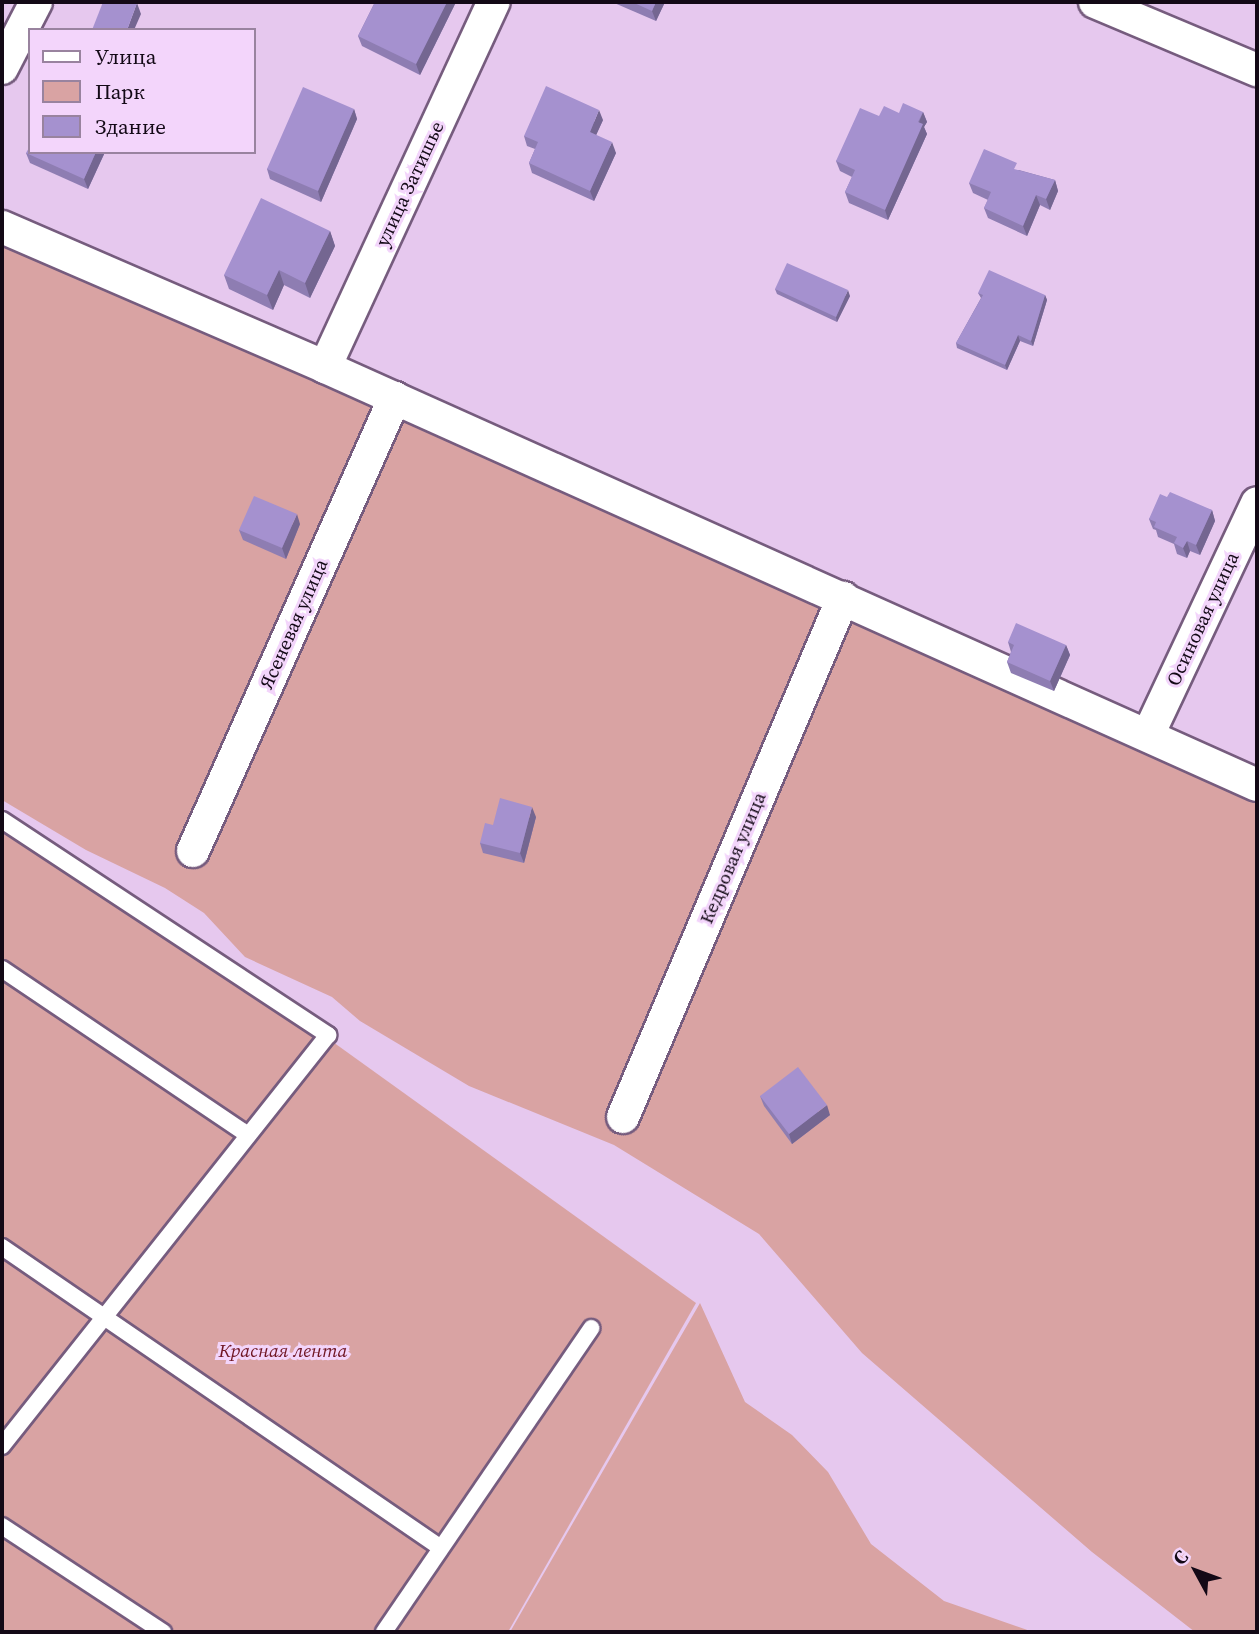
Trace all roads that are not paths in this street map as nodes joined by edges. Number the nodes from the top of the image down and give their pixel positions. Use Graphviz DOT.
graph roads {
  1 [pos="36,2"];
  2 [pos="494,2"];
  3 [pos="1095,2"];
  4 [pos="2,68"];
  5 [pos="1257,70"];
  6 [pos="2,228"];
  7 [pos="326,367"];
  8 [pos="395,398"];
  9 [pos="1257,503"];
  10 [pos="842,598"];
  11 [pos="1148,735"];
  12 [pos="1257,785"];
  13 [pos="2,820"];
  14 [pos="194,850"];
  15 [pos="2,969"];
  16 [pos="624,1117"];
  17 [pos="248,1135"];
  18 [pos="2,1247"];
  19 [pos="105,1316"];
  20 [pos="591,1328"];
  21 [pos="2,1446"];
  22 [pos="2,1526"];
  23 [pos="438,1546"];
  24 [pos="163,1632"];
  25 [pos="384,1632"];
  1 -- 4 [label="street"];
  2 -- 7 [label="street, улица Затишье"];
  3 -- 5 [label="street"];
  6 -- 7 [label="street"];
  7 -- 8 [label="street"];
  8 -- 10 [label="street"];
  8 -- 14 [label="street, Ясеневая улица"];
  9 -- 11 [label="street, Осиновая улица"];
  10 -- 11 [label="street"];
  10 -- 16 [label="street, Кедровая улица"];
  11 -- 12 [label="street"];
  13 -- 17 [label="lane"];
  15 -- 17 [label="lane"];
  17 -- 19 [label="lane"];
  18 -- 19 [label="lane"];
  19 -- 21 [label="lane"];
  19 -- 23 [label="lane"];
  20 -- 23 [label="lane"];
  22 -- 24 [label="lane"];
  23 -- 25 [label="lane"];
}
